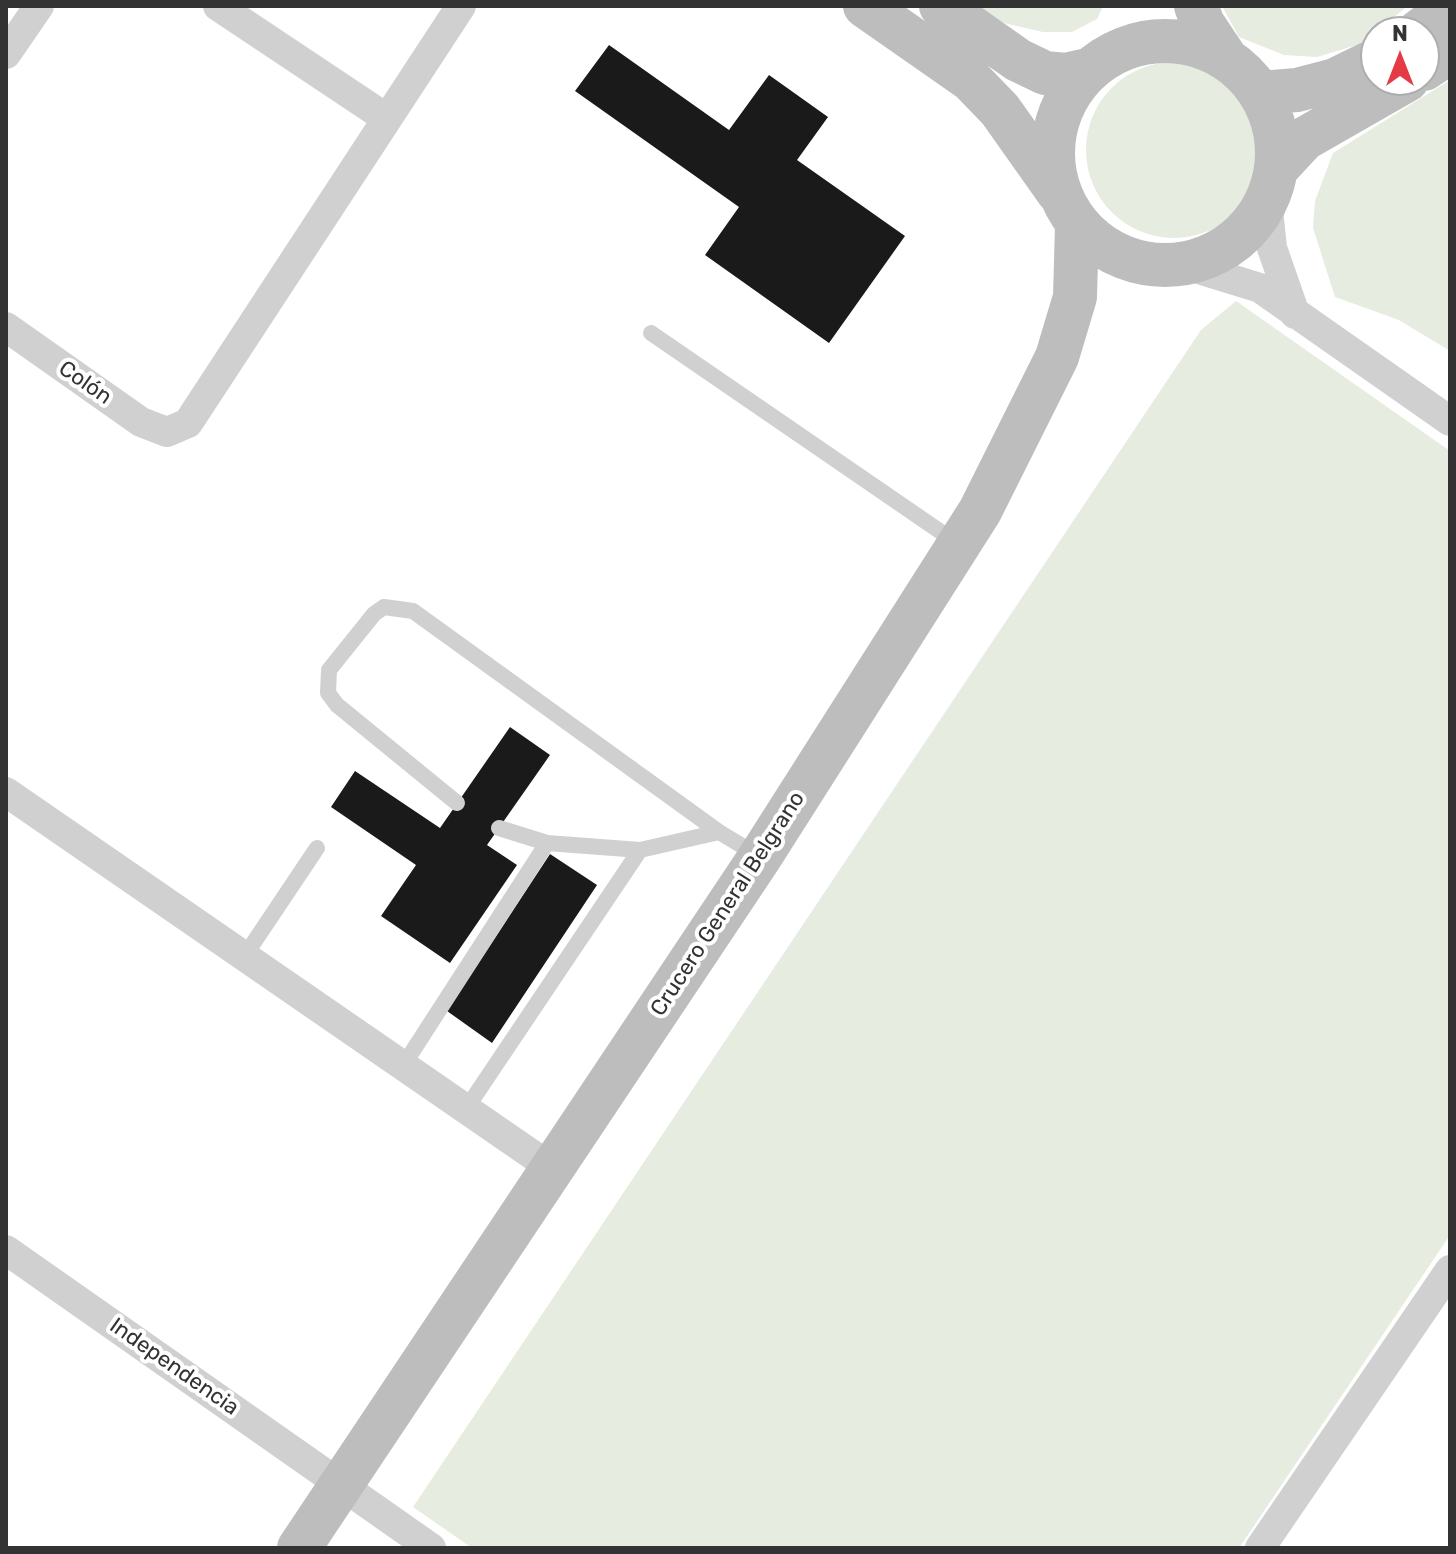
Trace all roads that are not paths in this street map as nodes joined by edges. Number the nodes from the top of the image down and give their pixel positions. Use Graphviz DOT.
graph roads {
  1 [pos="39,6"];
  2 [pos="218,6"];
  3 [pos="461,6"];
  4 [pos="865,6"];
  5 [pos="941,6"];
  6 [pos="1149,6"];
  7 [pos="1196,6"];
  8 [pos="6,54"];
  9 [pos="1225,57"];
  10 [pos="1103,60"];
  11 [pos="1360,68"];
  12 [pos="1261,93"];
  13 [pos="1379,96"];
  14 [pos="386,118"];
  15 [pos="1272,184"];
  16 [pos="1068,209"];
  17 [pos="1163,264"];
  18 [pos="1295,314"];
  19 [pos="6,327"];
  20 [pos="651,333"];
  21 [pos="1057,357"];
  22 [pos="1450,421"];
  23 [pos="959,544"];
  24 [pos="6,792"];
  25 [pos="457,803"];
  26 [pos="499,828"];
  27 [pos="719,832"];
  28 [pos="547,843"];
  29 [pos="317,848"];
  30 [pos="640,850"];
  31 [pos="760,857"];
  32 [pos="244,957"];
  33 [pos="403,1066"];
  34 [pos="466,1109"];
  35 [pos="553,1169"];
  36 [pos="6,1250"];
  37 [pos="1450,1270"];
  38 [pos="342,1485"];
  39 [pos="299,1548"];
  40 [pos="431,1548"];
  41 [pos="1260,1548"];
  1 -- 8 [label="street"];
  2 -- 14 [label="street"];
  3 -- 14 [label="street"];
  4 -- 16 [label="main road"];
  5 -- 10 [label="main road"];
  6 -- 10 [label="main road"];
  7 -- 9 [label="main road"];
  9 -- 10 [label="main road"];
  9 -- 12 [label="main road"];
  10 -- 16 [label="main road"];
  11 -- 12 [label="main road"];
  12 -- 15 [label="main road"];
  13 -- 15 [label="main road"];
  14 -- 19 [label="street, Colón"];
  15 -- 17 [label="main road"];
  15 -- 18 [label="street"];
  16 -- 17 [label="main road"];
  16 -- 21 [label="main road, Crucero General Belgrano"];
  17 -- 18 [label="street"];
  17 -- 21 [label="main road"];
  18 -- 22 [label="street"];
  20 -- 23 [label="lane"];
  21 -- 23 [label="main road, Crucero General Belgrano"];
  23 -- 31 [label="main road, Crucero General Belgrano"];
  24 -- 32 [label="street"];
  25 -- 27 [label="lane"];
  26 -- 28 [label="lane"];
  27 -- 30 [label="lane"];
  27 -- 31 [label="lane"];
  28 -- 30 [label="lane"];
  28 -- 33 [label="lane"];
  29 -- 32 [label="lane"];
  30 -- 34 [label="lane"];
  31 -- 35 [label="main road, Crucero General Belgrano"];
  32 -- 33 [label="street"];
  33 -- 34 [label="street"];
  34 -- 35 [label="street"];
  35 -- 38 [label="main road, Crucero General Belgrano"];
  36 -- 38 [label="street, Independencia"];
  37 -- 41 [label="street"];
  38 -- 39 [label="main road, Crucero General Belgrano"];
  38 -- 40 [label="street, Independencia"];
}
